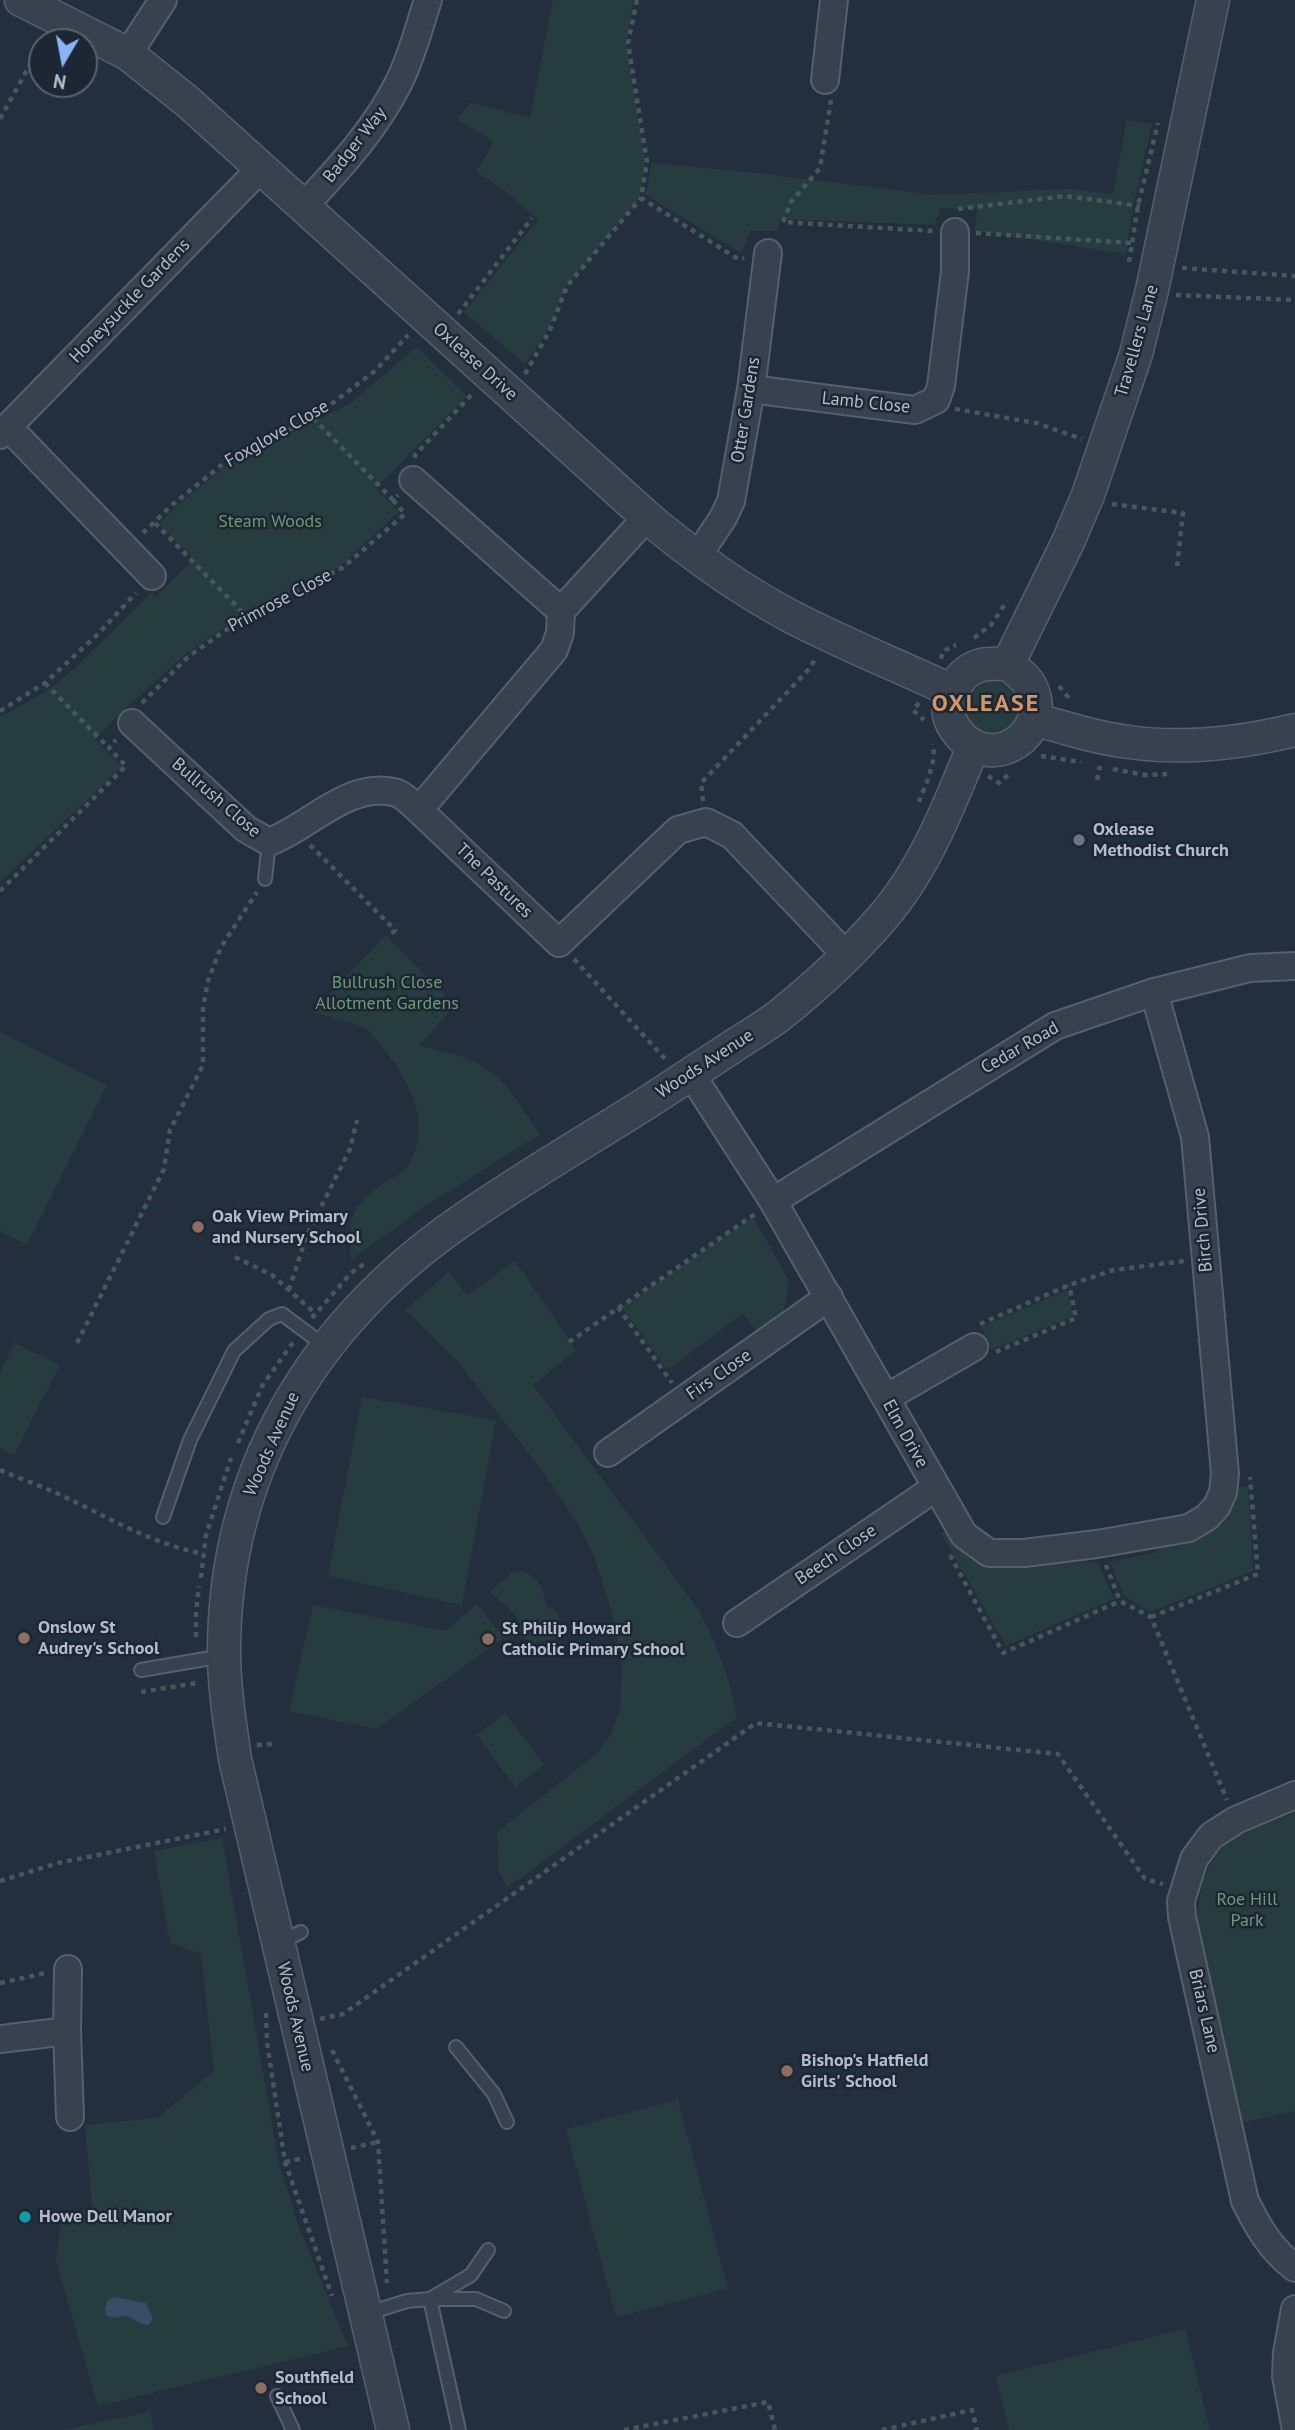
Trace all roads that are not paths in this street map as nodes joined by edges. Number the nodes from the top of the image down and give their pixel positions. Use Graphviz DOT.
graph roads {
  1 [pos="21,0"];
  2 [pos="163,0"];
  3 [pos="428,0"];
  4 [pos="834,0"];
  5 [pos="1213,0"];
  6 [pos="128,54"];
  7 [pos="825,79"];
  8 [pos="261,168"];
  9 [pos="304,206"];
  10 [pos="956,232"];
  11 [pos="768,253"];
  12 [pos="751,389"];
  13 [pos="4,431"];
  14 [pos="413,480"];
  15 [pos="647,516"];
  16 [pos="697,557"];
  17 [pos="152,576"];
  18 [pos="561,611"];
  19 [pos="1008,664"];
  20 [pos="943,687"];
  21 [pos="1034,719"];
  22 [pos="132,723"];
  23 [pos="1295,730"];
  24 [pos="972,747"];
  25 [pos="419,810"];
  26 [pos="268,842"];
  27 [pos="265,879"];
  28 [pos="846,955"];
  29 [pos="1295,966"];
  30 [pos="1154,992"];
  31 [pos="677,1063"];
  32 [pos="773,1201"];
  33 [pos="829,1297"];
  34 [pos="314,1338"];
  35 [pos="982,1345"];
  36 [pos="886,1398"];
  37 [pos="608,1453"];
  38 [pos="1237,1475"];
  39 [pos="935,1488"];
  40 [pos="163,1517"];
  41 [pos="737,1623"];
  42 [pos="223,1656"];
  43 [pos="141,1670"];
  44 [pos="1295,1796"];
  45 [pos="68,1969"];
  46 [pos="67,2031"];
  47 [pos="0,2039"];
  48 [pos="456,2048"];
  49 [pos="70,2117"];
  50 [pos="507,2122"];
  51 [pos="488,2250"];
  52 [pos="1295,2268"];
  53 [pos="430,2299"];
  54 [pos="1295,2309"];
  55 [pos="378,2310"];
  56 [pos="503,2311"];
  57 [pos="277,2396"];
  58 [pos="1295,2425"];
  59 [pos="293,2430"];
  60 [pos="393,2430"];
  61 [pos="459,2430"];
  1 -- 6 [label="street, Oxlease Drive"];
  2 -- 6 [label="street"];
  3 -- 9 [label="street, Badger Way"];
  4 -- 7 [label="street"];
  5 -- 19 [label="street, Travellers Lane"];
  6 -- 8 [label="street, Oxlease Drive"];
  8 -- 9 [label="street, Oxlease Drive"];
  8 -- 13 [label="street, Honeysuckle Gardens"];
  9 -- 15 [label="street, Oxlease Drive"];
  10 -- 12 [label="street, Lamb Close"];
  11 -- 12 [label="street, Otter Gardens"];
  12 -- 16 [label="street, Otter Gardens"];
  13 -- 17 [label="street"];
  14 -- 18 [label="street"];
  15 -- 16 [label="street, Oxlease Drive"];
  15 -- 18 [label="street"];
  16 -- 20 [label="street, Oxlease Drive"];
  18 -- 25 [label="street"];
  19 -- 20 [label="street"];
  19 -- 21 [label="street"];
  20 -- 24 [label="street"];
  21 -- 23 [label="street"];
  21 -- 24 [label="street"];
  22 -- 26 [label="street, Bullrush Close"];
  24 -- 28 [label="street, Woods Avenue"];
  25 -- 26 [label="street, Bullrush Close"];
  25 -- 28 [label="street, The Pastures"];
  26 -- 27 [label="lane"];
  28 -- 31 [label="street, Woods Avenue"];
  29 -- 30 [label="street, Cedar Road"];
  30 -- 32 [label="street, Cedar Road"];
  30 -- 38 [label="street, Birch Drive"];
  31 -- 32 [label="street, Elm Drive"];
  31 -- 34 [label="street, Woods Avenue"];
  32 -- 33 [label="street, Elm Drive"];
  33 -- 36 [label="street, Elm Drive"];
  33 -- 37 [label="street, Firs Close"];
  34 -- 40 [label="lane"];
  34 -- 42 [label="street, Woods Avenue"];
  35 -- 36 [label="street"];
  36 -- 39 [label="street, Elm Drive"];
  38 -- 39 [label="street, Elm Drive"];
  39 -- 41 [label="street, Beech Close"];
  42 -- 43 [label="lane"];
  42 -- 55 [label="street, Woods Avenue"];
  44 -- 52 [label="street, Briars Lane"];
  45 -- 46 [label="street"];
  46 -- 47 [label="street"];
  46 -- 49 [label="street"];
  48 -- 50 [label="lane"];
  51 -- 53 [label="lane"];
  53 -- 55 [label="lane"];
  53 -- 56 [label="lane"];
  53 -- 61 [label="lane"];
  54 -- 58 [label="street"];
  55 -- 60 [label="street, Woods Avenue"];
  57 -- 59 [label="lane"];
}
